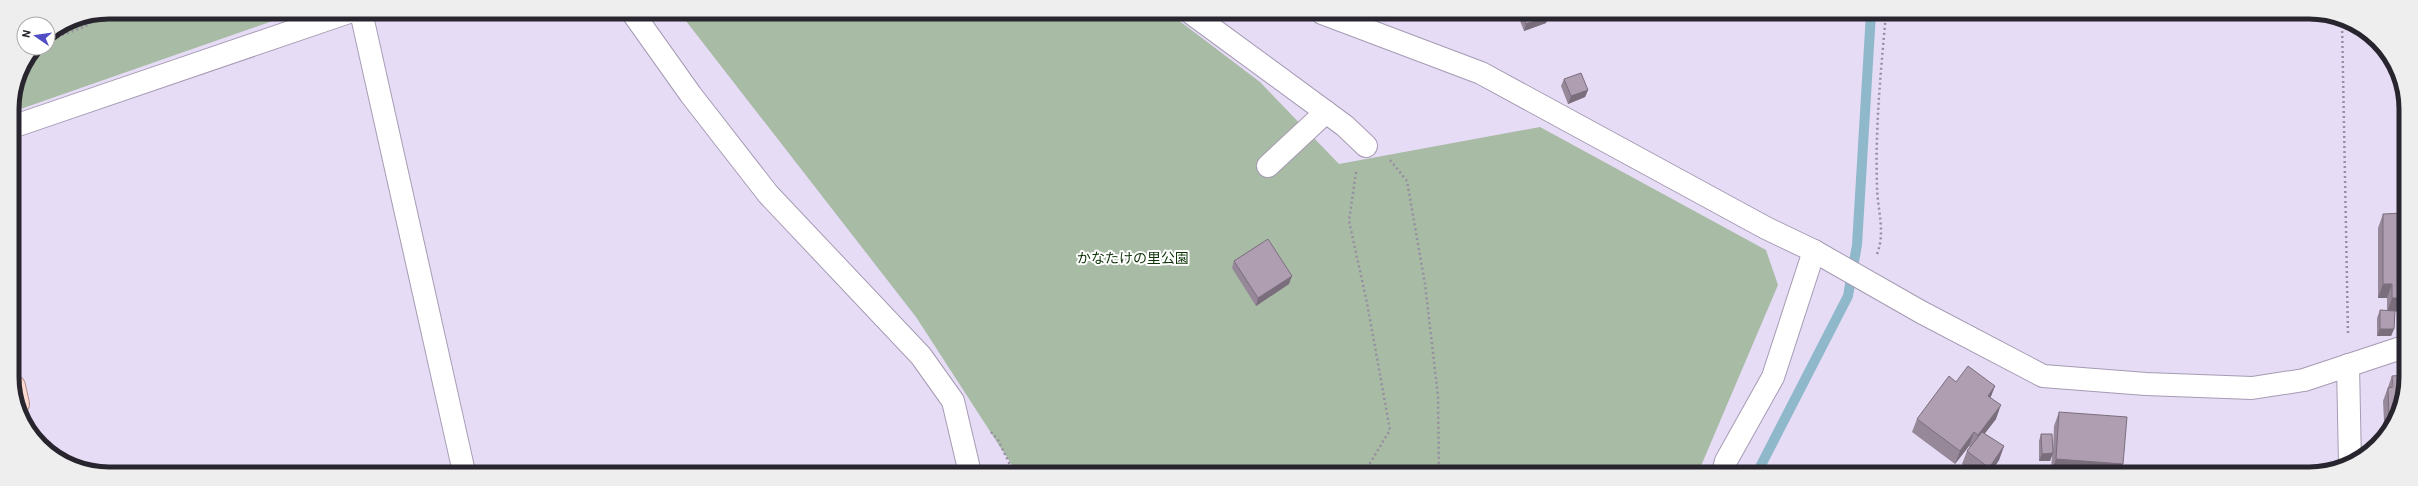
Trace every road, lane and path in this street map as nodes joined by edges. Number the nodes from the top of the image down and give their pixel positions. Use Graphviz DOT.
graph roads {
  1 [pos="329,19"];
  2 [pos="363,19"];
  3 [pos="637,19"];
  4 [pos="1199,19"];
  5 [pos="1338,19"];
  6 [pos="1886,19"];
  7 [pos="94,21"];
  8 [pos="2342,25"];
  9 [pos="56,37"];
  10 [pos="1326,112"];
  11 [pos="19,125"];
  12 [pos="1366,146"];
  13 [pos="1268,166"];
  14 [pos="1814,251"];
  15 [pos="1868,281"];
  16 [pos="2399,349"];
  17 [pos="2348,365"];
  18 [pos="2350,457"];
  19 [pos="463,467"];
  20 [pos="969,467"];
  21 [pos="1368,467"];
  22 [pos="1439,467"];
  23 [pos="1724,467"];
  1 -- 11 [label="street"];
  2 -- 19 [label="street"];
  3 -- 20 [label="street"];
  4 -- 10 [label="street"];
  5 -- 14 [label="street"];
  6 -- 15 [label="path"];
  7 -- 9 [label="path"];
  8 -- 17 [label="path"];
  10 -- 12 [label="street"];
  10 -- 13 [label="street"];
  12 -- 21 [label="path"];
  12 -- 22 [label="path"];
  14 -- 15 [label="street"];
  14 -- 23 [label="street"];
  15 -- 17 [label="street"];
  16 -- 17 [label="street"];
  17 -- 18 [label="street"];
}
